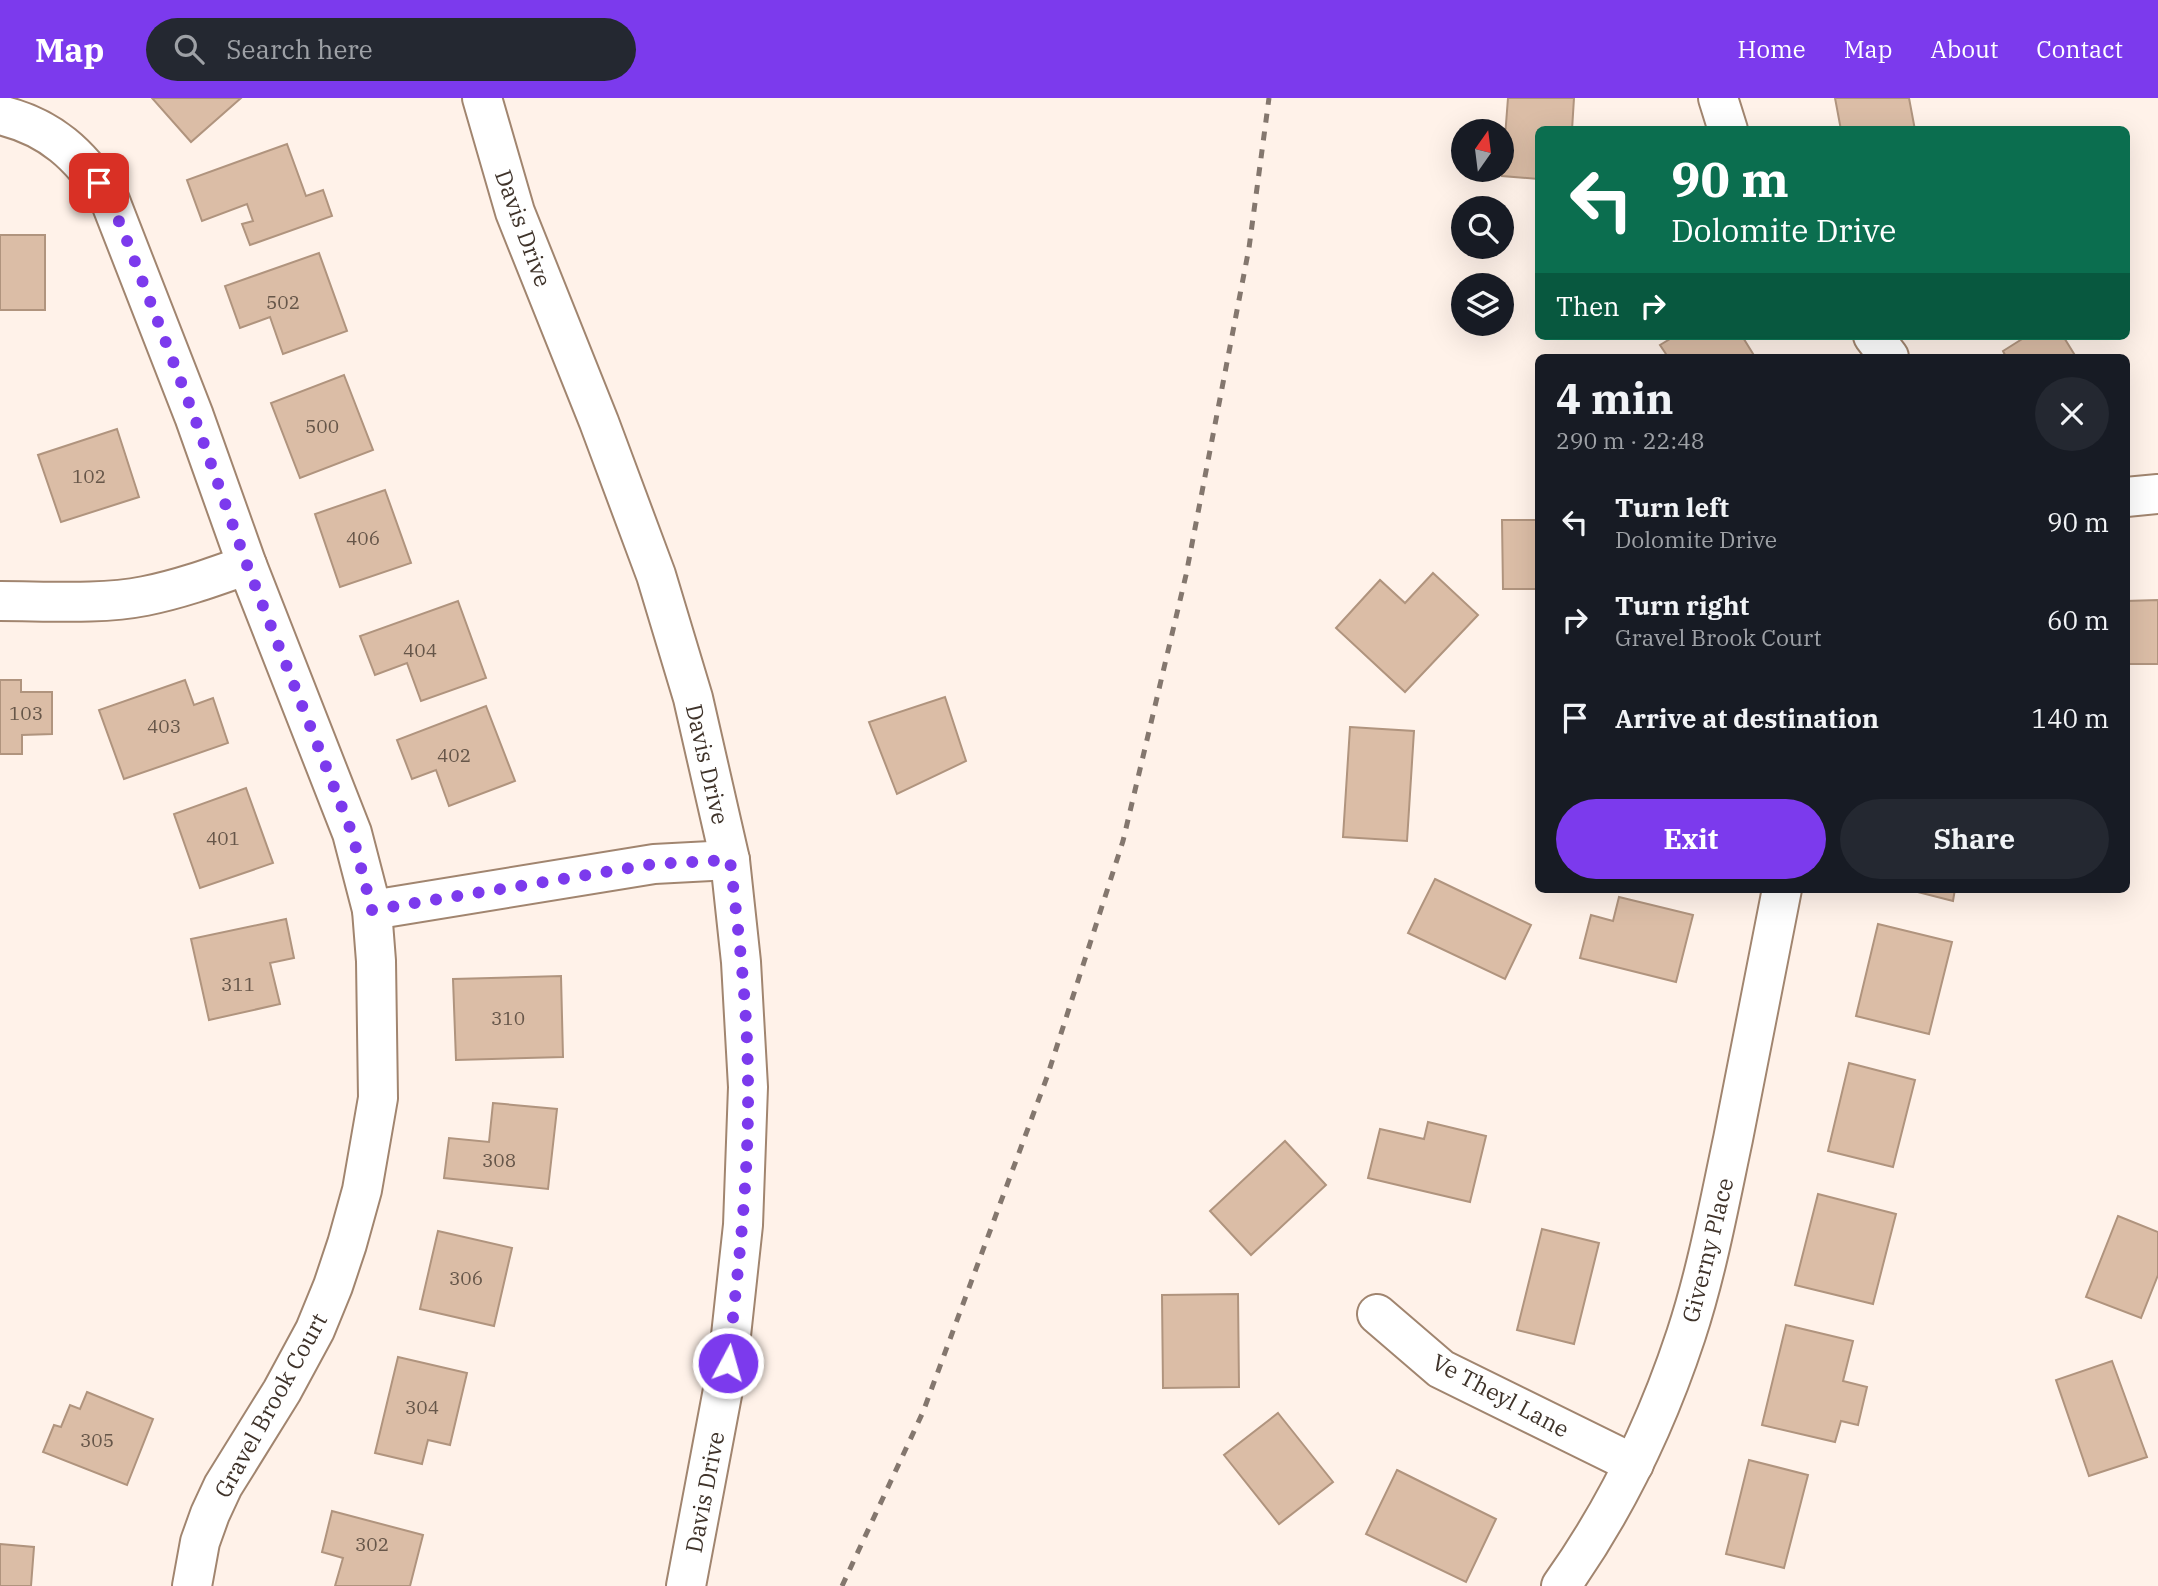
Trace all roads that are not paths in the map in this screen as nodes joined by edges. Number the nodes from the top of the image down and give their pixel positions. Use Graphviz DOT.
graph roads {
  1 [pos="482,98"];
  2 [pos="1718,98"];
  3 [pos="0,114"];
  4 [pos="1727,126"];
  5 [pos="1876,340"];
  6 [pos="1887,354"];
  7 [pos="2158,494"];
  8 [pos="2130,497"];
  9 [pos="247,565"];
  10 [pos="0,601"];
  11 [pos="730,860"];
  12 [pos="1781,893"];
  13 [pos="372,910"];
  14 [pos="1377,1314"];
  15 [pos="1633,1464"];
  16 [pos="192,1586"];
  17 [pos="686,1586"];
  18 [pos="1561,1586"];
  1 -- 11 [label="street, Davis Drive"];
  2 -- 4 [label="street"];
  3 -- 9 [label="street, Gravel Brook Court"];
  5 -- 6 [label="street"];
  7 -- 8 [label="street"];
  9 -- 10 [label="street"];
  9 -- 13 [label="street, Gravel Brook Court"];
  11 -- 13 [label="street"];
  11 -- 17 [label="street, Davis Drive"];
  12 -- 15 [label="street, Giverny Place"];
  13 -- 16 [label="street, Gravel Brook Court"];
  14 -- 15 [label="street, Ve Theyl Lane"];
  15 -- 18 [label="street, Giverny Place"];
}
